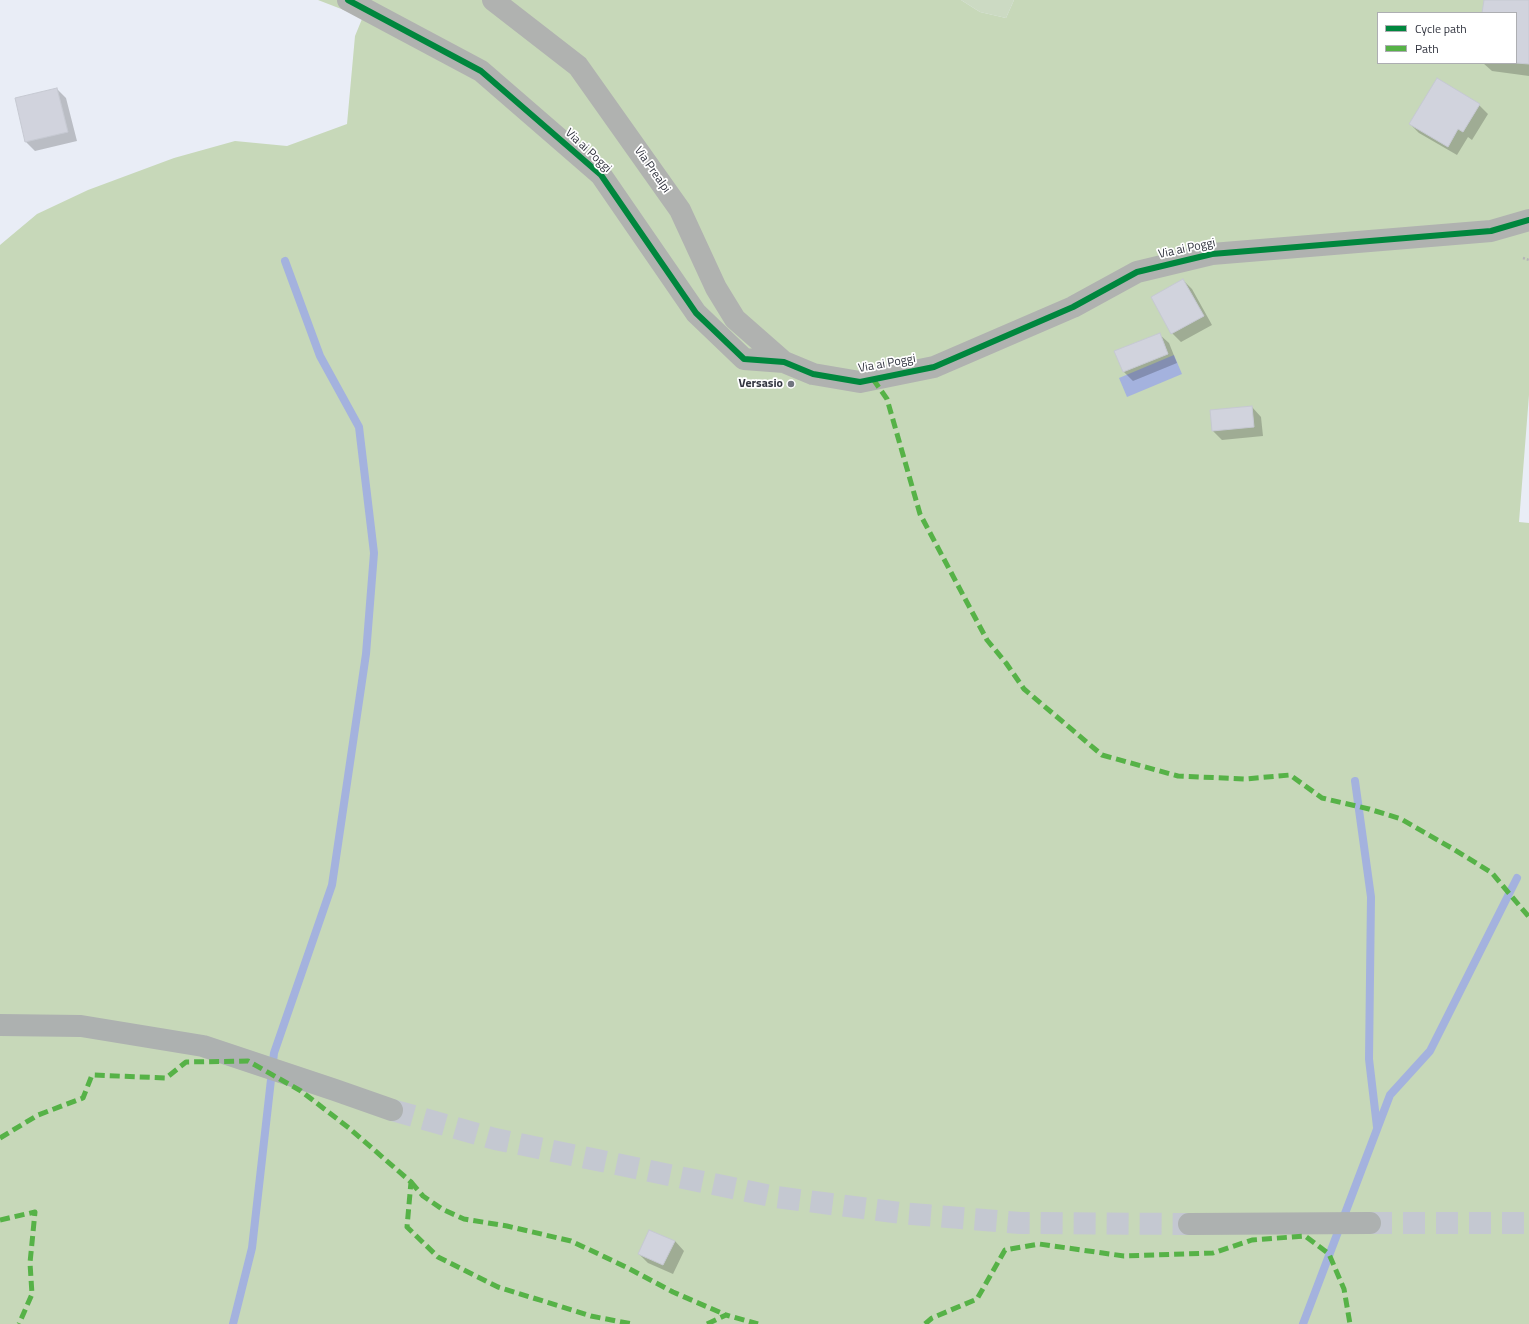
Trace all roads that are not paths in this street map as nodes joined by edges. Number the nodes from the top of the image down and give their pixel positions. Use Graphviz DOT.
graph roads {
  1 [pos="348,0"];
  2 [pos="493,0"];
  3 [pos="1529,220"];
  4 [pos="784,362"];
  5 [pos="0,1025"];
  6 [pos="392,1110"];
  7 [pos="1370,1223"];
  8 [pos="1189,1224"];
  1 -- 4 [label="street, Via ai Poggi"];
  2 -- 4 [label="street, Via Prealpi"];
  3 -- 4 [label="street, Via ai Poggi"];
  5 -- 6 [label="highway"];
  7 -- 8 [label="highway"];
}
